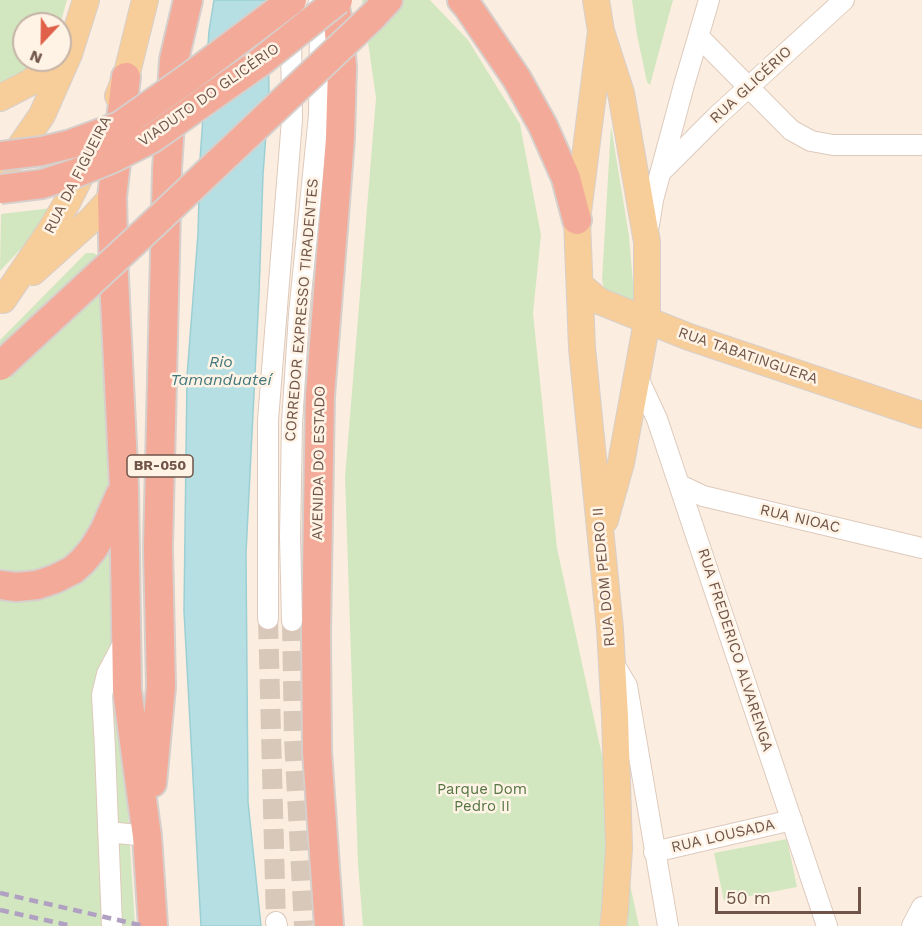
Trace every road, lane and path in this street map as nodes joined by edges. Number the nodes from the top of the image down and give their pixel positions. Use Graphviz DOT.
graph roads {
  1 [pos="86,0"];
  2 [pos="145,0"];
  3 [pos="188,0"];
  4 [pos="290,0"];
  5 [pos="316,0"];
  6 [pos="336,0"];
  7 [pos="388,0"];
  8 [pos="596,0"];
  9 [pos="710,0"];
  10 [pos="844,0"];
  11 [pos="465,2"];
  12 [pos="601,29"];
  13 [pos="72,36"];
  14 [pos="699,37"];
  15 [pos="174,60"];
  16 [pos="40,72"];
  17 [pos="58,72"];
  18 [pos="126,77"];
  19 [pos="749,87"];
  20 [pos="0,98"];
  21 [pos="922,145"];
  22 [pos="0,156"];
  23 [pos="660,173"];
  24 [pos="0,176"];
  25 [pos="0,189"];
  26 [pos="112,197"];
  27 [pos="577,220"];
  28 [pos="647,242"];
  29 [pos="580,285"];
  30 [pos="2,302"];
  31 [pos="647,321"];
  32 [pos="0,366"];
  33 [pos="638,376"];
  34 [pos="922,415"];
  35 [pos="680,485"];
  36 [pos="124,487"];
  37 [pos="600,534"];
  38 [pos="922,548"];
  39 [pos="0,585"];
  40 [pos="268,619"];
  41 [pos="292,621"];
  42 [pos="126,637"];
  43 [pos="611,660"];
  44 [pos="792,820"];
  45 [pos="108,832"];
  46 [pos="147,836"];
  47 [pos="654,852"];
  48 [pos="922,907"];
  49 [pos="112,926"];
  50 [pos="153,926"];
  51 [pos="329,926"];
  52 [pos="612,926"];
  53 [pos="668,926"];
  54 [pos="827,926"];
  55 [pos="912,926"];
  1 -- 13 [label="main road"];
  2 -- 18 [label="main road"];
  3 -- 15 [label="highway, BR-050"];
  4 -- 22 [label="highway, VIADUTO DO GLICÉRIO, bridge"];
  4 -- 40 [label="street, CORREDOR EXPRESSO TIRADENTES"];
  5 -- 41 [label="street, CORREDOR EXPRESSO TIRADENTES"];
  6 -- 25 [label="highway, VIADUTO DO GLICÉRIO, bridge"];
  6 -- 51 [label="highway, AVENIDA DO ESTADO"];
  7 -- 32 [label="highway, bridge"];
  8 -- 12 [label="main road"];
  9 -- 14 [label="street"];
  10 -- 19 [label="street, RUA GLICÉRIO"];
  11 -- 27 [label="highway"];
  12 -- 27 [label="main road, RUA DOM PEDRO II"];
  12 -- 28 [label="main road"];
  14 -- 19 [label="street"];
  14 -- 23 [label="street"];
  15 -- 26 [label="highway, RUA DA FIGUEIRA"];
  15 -- 46 [label="highway, BR-050"];
  16 -- 20 [label="main road"];
  17 -- 24 [label="main road"];
  18 -- 26 [label="highway"];
  18 -- 30 [label="main road, RUA DA FIGUEIRA"];
  19 -- 21 [label="street"];
  19 -- 23 [label="street, RUA GLICÉRIO"];
  23 -- 28 [label="street"];
  26 -- 30 [label="main road, RUA DA FIGUEIRA"];
  26 -- 36 [label="highway"];
  27 -- 29 [label="main road, RUA DOM PEDRO II"];
  28 -- 31 [label="main road"];
  29 -- 31 [label="main road, RUA TABATINGUERA"];
  29 -- 37 [label="main road, RUA DOM PEDRO II"];
  31 -- 33 [label="main road"];
  31 -- 34 [label="main road, RUA TABATINGUERA"];
  33 -- 35 [label="street, RUA FREDERICO ALVARENGA"];
  33 -- 37 [label="main road"];
  35 -- 38 [label="street, RUA NIOAC"];
  35 -- 44 [label="street, RUA FREDERICO ALVARENGA"];
  36 -- 39 [label="highway"];
  36 -- 42 [label="highway"];
  37 -- 43 [label="main road, RUA DOM PEDRO II"];
  42 -- 45 [label="street"];
  42 -- 46 [label="highway"];
  43 -- 47 [label="street, RUA DOM PEDRO II"];
  43 -- 52 [label="main road"];
  44 -- 47 [label="street, RUA LOUSADA"];
  44 -- 54 [label="street, RUA FREDERICO ALVARENGA"];
  45 -- 46 [label="street"];
  45 -- 49 [label="street"];
  46 -- 50 [label="highway, BR-050"];
  47 -- 53 [label="street, RUA DOM PEDRO II"];
  48 -- 55 [label="street"];
}
